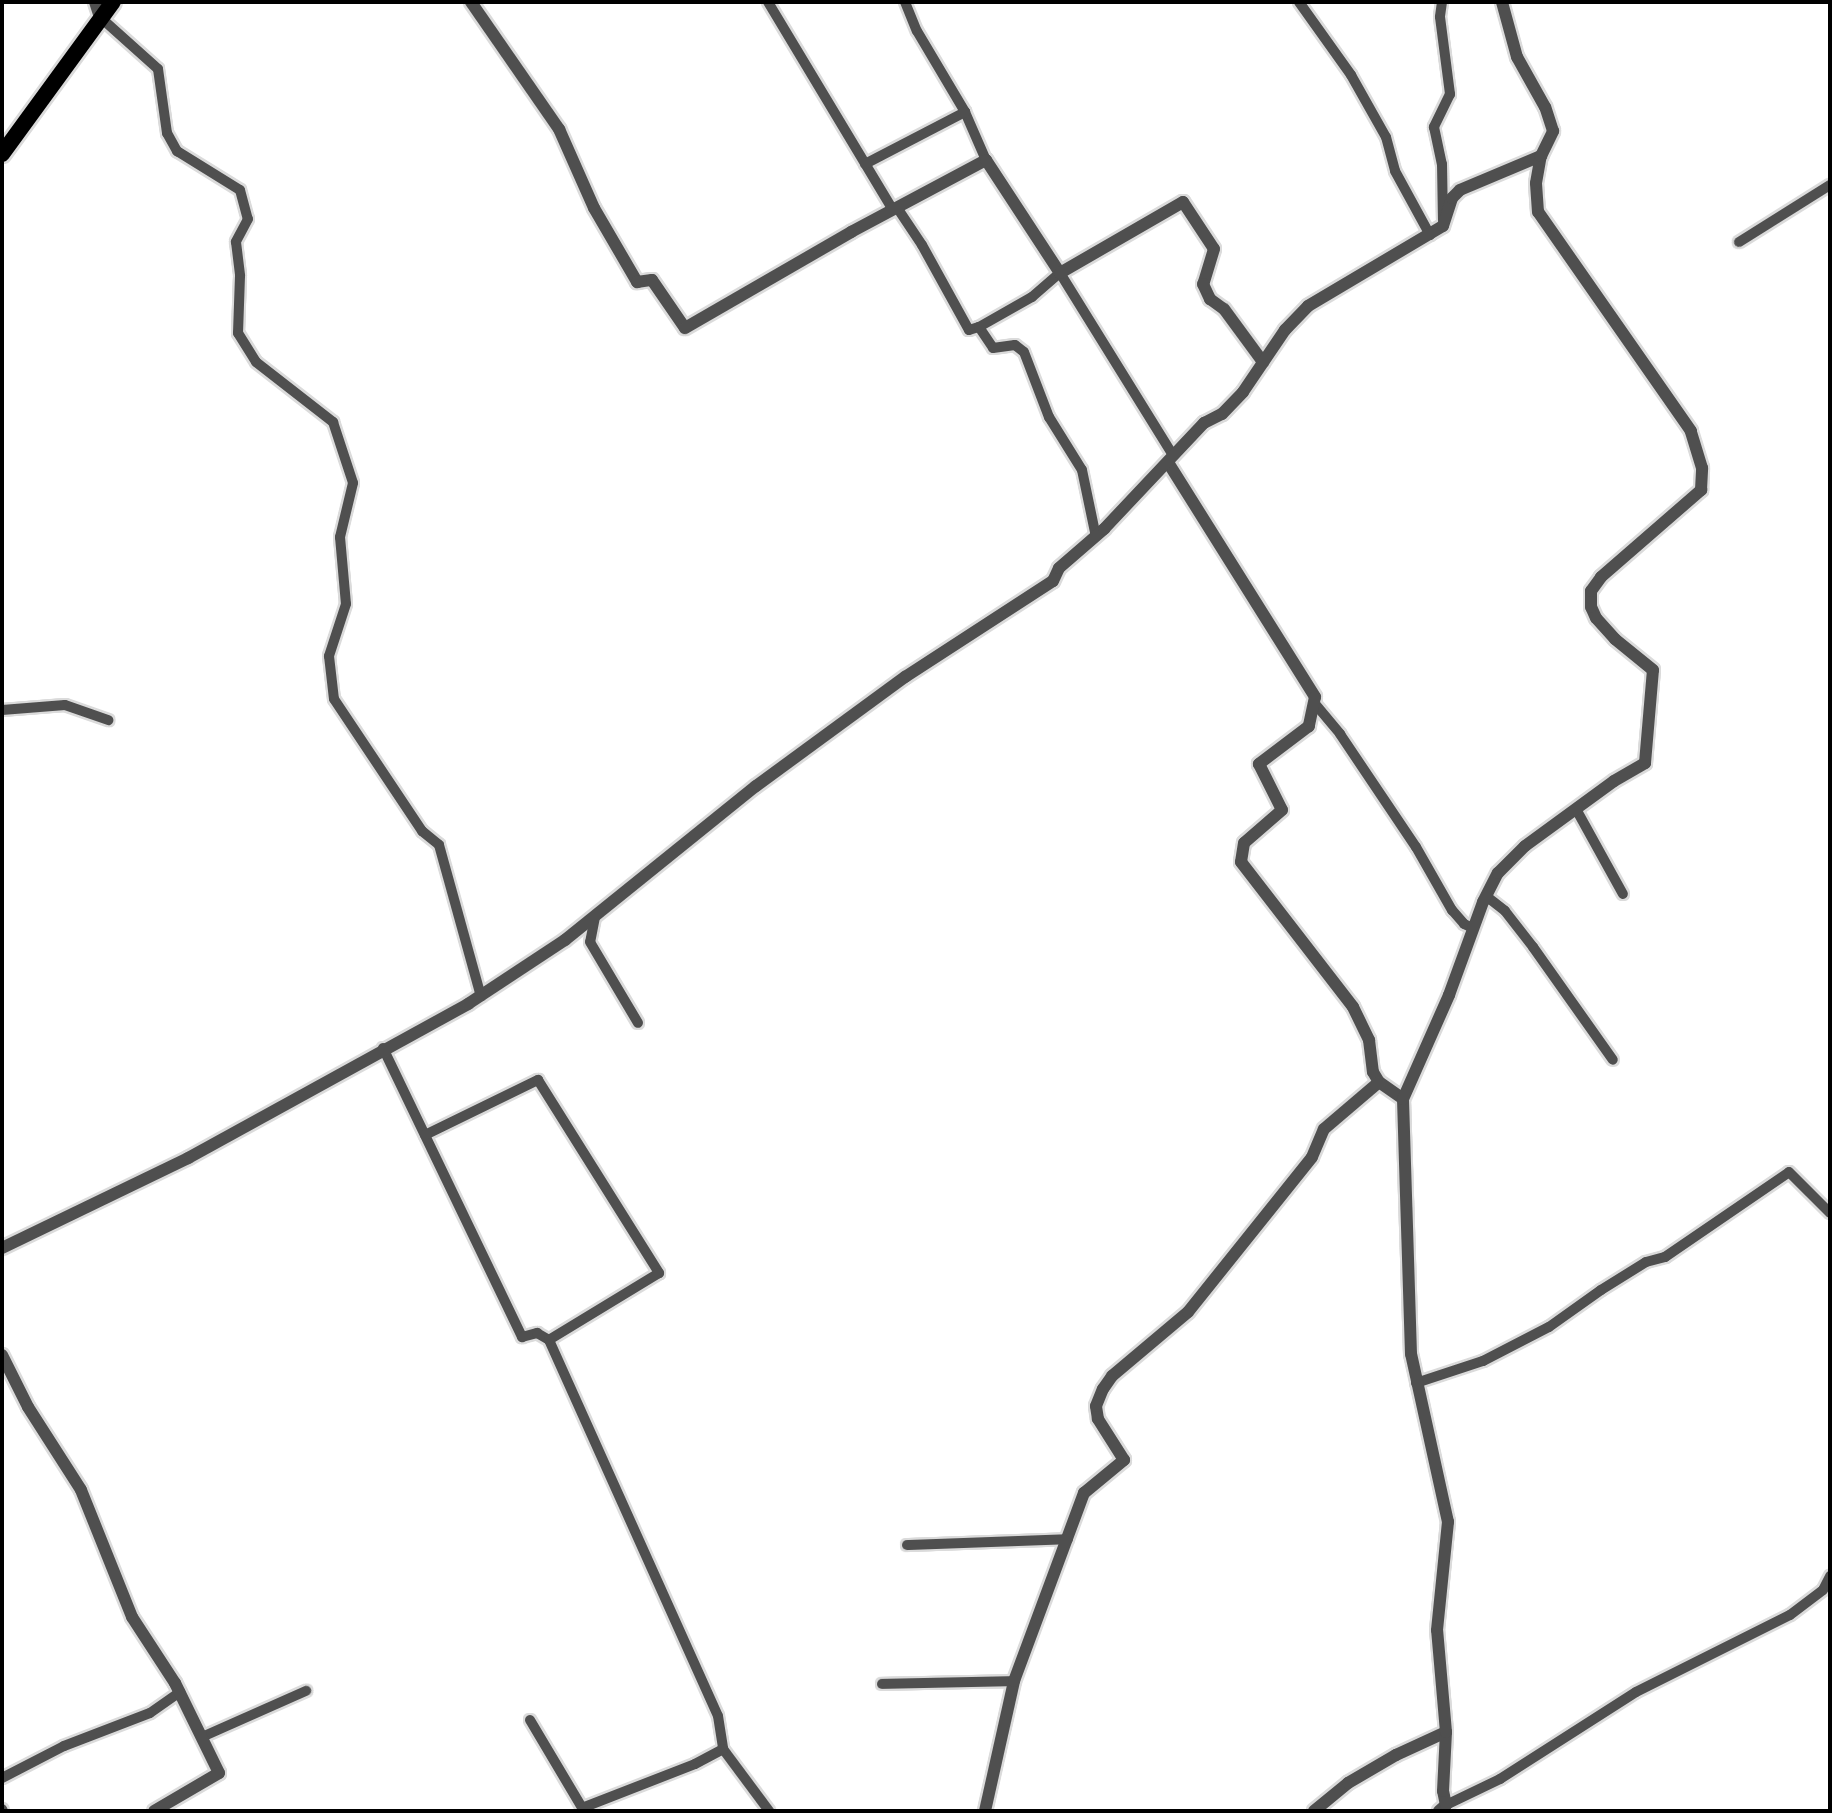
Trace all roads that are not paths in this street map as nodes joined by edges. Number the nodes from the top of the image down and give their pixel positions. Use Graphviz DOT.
graph roads {
  1 [pos="113,2"];
  2 [pos="471,2"];
  3 [pos="768,2"];
  4 [pos="905,2"];
  5 [pos="1299,2"];
  6 [pos="1442,2"];
  7 [pos="1502,2"];
  8 [pos="98,10"];
  9 [pos="965,112"];
  10 [pos="2,154"];
  11 [pos="1541,156"];
  12 [pos="986,160"];
  13 [pos="865,164"];
  14 [pos="1830,185"];
  15 [pos="898,209"];
  16 [pos="1443,226"];
  17 [pos="1430,235"];
  18 [pos="1739,242"];
  19 [pos="1060,273"];
  20 [pos="979,327"];
  21 [pos="1263,362"];
  22 [pos="1171,459"];
  23 [pos="1096,537"];
  24 [pos="1316,705"];
  25 [pos="2,710"];
  26 [pos="108,720"];
  27 [pos="1576,809"];
  28 [pos="1623,894"];
  29 [pos="1486,896"];
  30 [pos="595,917"];
  31 [pos="1473,928"];
  32 [pos="481,996"];
  33 [pos="638,1023"];
  34 [pos="383,1048"];
  35 [pos="1613,1060"];
  36 [pos="1379,1082"];
  37 [pos="1403,1099"];
  38 [pos="425,1135"];
  39 [pos="1830,1213"];
  40 [pos="2,1248"];
  41 [pos="549,1340"];
  42 [pos="2,1355"];
  43 [pos="1416,1383"];
  44 [pos="1068,1539"];
  45 [pos="907,1545"];
  46 [pos="1830,1577"];
  47 [pos="1014,1681"];
  48 [pos="882,1684"];
  49 [pos="306,1691"];
  50 [pos="180,1692"];
  51 [pos="530,1720"];
  52 [pos="1446,1732"];
  53 [pos="202,1737"];
  54 [pos="723,1749"];
  55 [pos="2,1778"];
  56 [pos="1443,1808"];
  57 [pos="583,1809"];
  58 [pos="154,1811"];
  59 [pos="769,1811"];
  60 [pos="985,1811"];
  61 [pos="1314,1811"];
  1 -- 8 [label="highway"];
  2 -- 15 [label="street"];
  3 -- 13 [label="street"];
  4 -- 9 [label="street"];
  5 -- 17 [label="street"];
  6 -- 16 [label="street"];
  7 -- 11 [label="street"];
  8 -- 10 [label="highway"];
  8 -- 32 [label="street"];
  9 -- 12 [label="street"];
  9 -- 13 [label="street"];
  11 -- 16 [label="street"];
  11 -- 27 [label="street"];
  12 -- 15 [label="street"];
  12 -- 19 [label="street"];
  13 -- 15 [label="street"];
  14 -- 18 [label="street"];
  15 -- 20 [label="street"];
  16 -- 17 [label="street"];
  17 -- 21 [label="street"];
  19 -- 20 [label="street"];
  19 -- 21 [label="street"];
  19 -- 22 [label="street"];
  20 -- 23 [label="street"];
  21 -- 22 [label="street"];
  22 -- 23 [label="street"];
  22 -- 24 [label="street"];
  23 -- 30 [label="street"];
  24 -- 31 [label="street"];
  24 -- 36 [label="street"];
  25 -- 26 [label="street"];
  27 -- 28 [label="street"];
  27 -- 29 [label="street"];
  29 -- 31 [label="street"];
  29 -- 35 [label="street"];
  30 -- 32 [label="street"];
  30 -- 33 [label="street"];
  31 -- 37 [label="street"];
  32 -- 34 [label="street"];
  34 -- 38 [label="street"];
  34 -- 40 [label="street"];
  36 -- 37 [label="street"];
  36 -- 44 [label="street"];
  37 -- 43 [label="street"];
  38 -- 41 [label="street"];
  38 -- 41 [label="street"];
  39 -- 43 [label="street"];
  41 -- 54 [label="street"];
  42 -- 50 [label="street"];
  43 -- 52 [label="street"];
  44 -- 45 [label="street"];
  44 -- 47 [label="street"];
  46 -- 56 [label="street"];
  47 -- 48 [label="street"];
  47 -- 60 [label="street"];
  49 -- 53 [label="street"];
  50 -- 53 [label="street"];
  50 -- 55 [label="street"];
  51 -- 57 [label="street"];
  52 -- 56 [label="street"];
  52 -- 61 [label="street"];
  53 -- 58 [label="street"];
  54 -- 57 [label="street"];
  54 -- 59 [label="street"];
}
